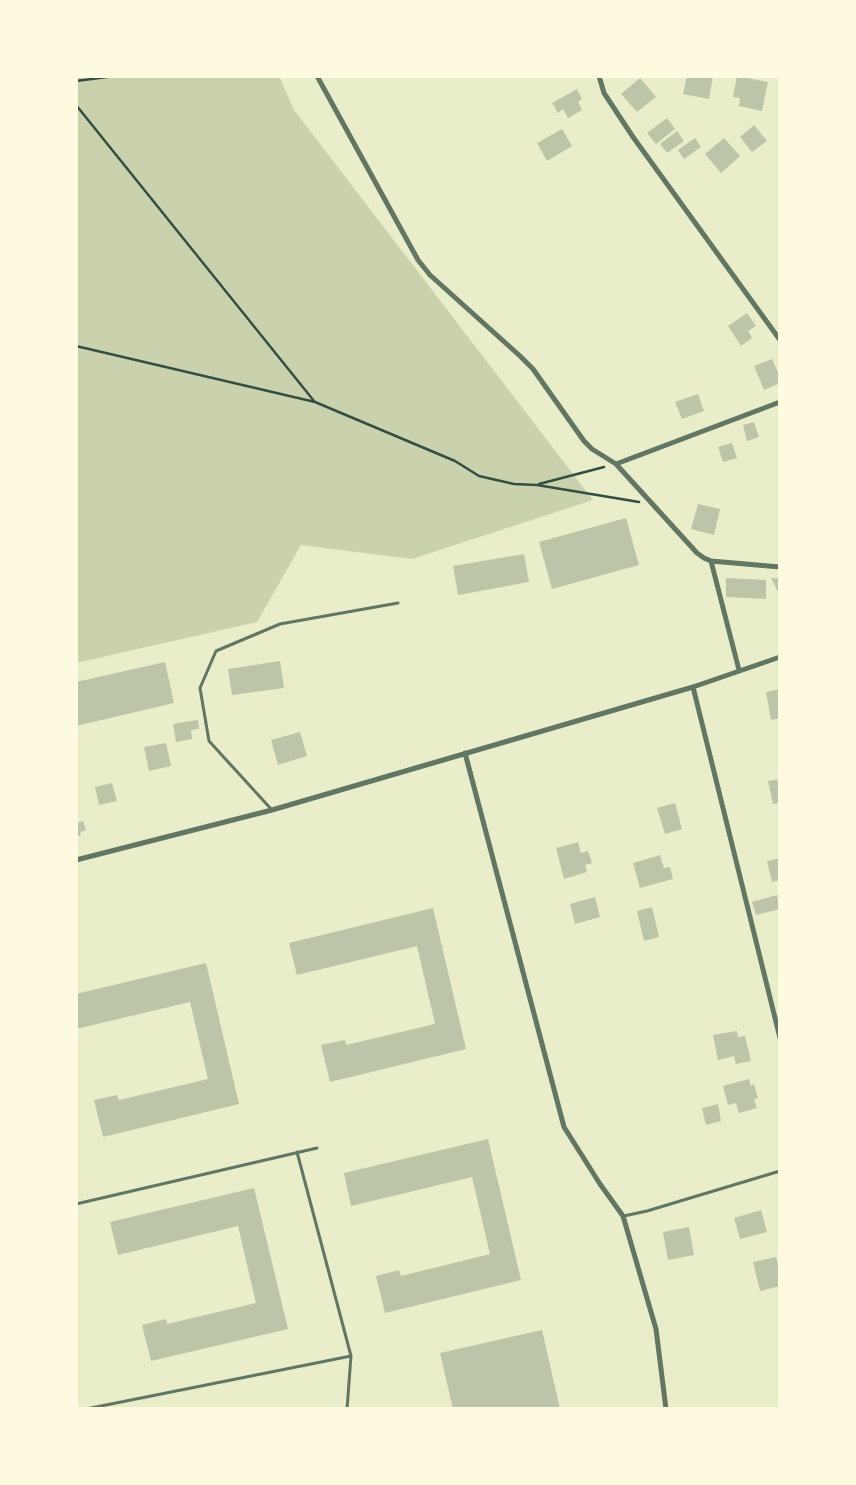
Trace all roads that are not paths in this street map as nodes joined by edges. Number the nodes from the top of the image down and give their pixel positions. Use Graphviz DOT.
graph roads {
  1 [pos="317,76"];
  2 [pos="599,76"];
  3 [pos="780,340"];
  4 [pos="780,402"];
  5 [pos="616,464"];
  6 [pos="712,561"];
  7 [pos="780,567"];
  8 [pos="398,603"];
  9 [pos="780,657"];
  10 [pos="739,670"];
  11 [pos="693,687"];
  12 [pos="465,753"];
  13 [pos="272,810"];
  14 [pos="76,860"];
  15 [pos="780,1038"];
  16 [pos="317,1148"];
  17 [pos="297,1152"];
  18 [pos="780,1171"];
  19 [pos="76,1204"];
  20 [pos="623,1216"];
  21 [pos="351,1356"];
  22 [pos="86,1409"];
  23 [pos="347,1409"];
  24 [pos="666,1409"];
  1 -- 5 [label="street"];
  2 -- 3 [label="street"];
  4 -- 5 [label="street"];
  5 -- 6 [label="street"];
  6 -- 7 [label="street"];
  6 -- 10 [label="street"];
  8 -- 13 [label="lane"];
  9 -- 10 [label="street"];
  10 -- 11 [label="street"];
  11 -- 12 [label="street"];
  11 -- 15 [label="street"];
  12 -- 13 [label="street"];
  12 -- 20 [label="street"];
  13 -- 14 [label="street"];
  16 -- 17 [label="lane"];
  17 -- 19 [label="lane"];
  17 -- 21 [label="lane"];
  18 -- 20 [label="lane"];
  20 -- 24 [label="street"];
  21 -- 22 [label="lane"];
  21 -- 23 [label="lane"];
}
